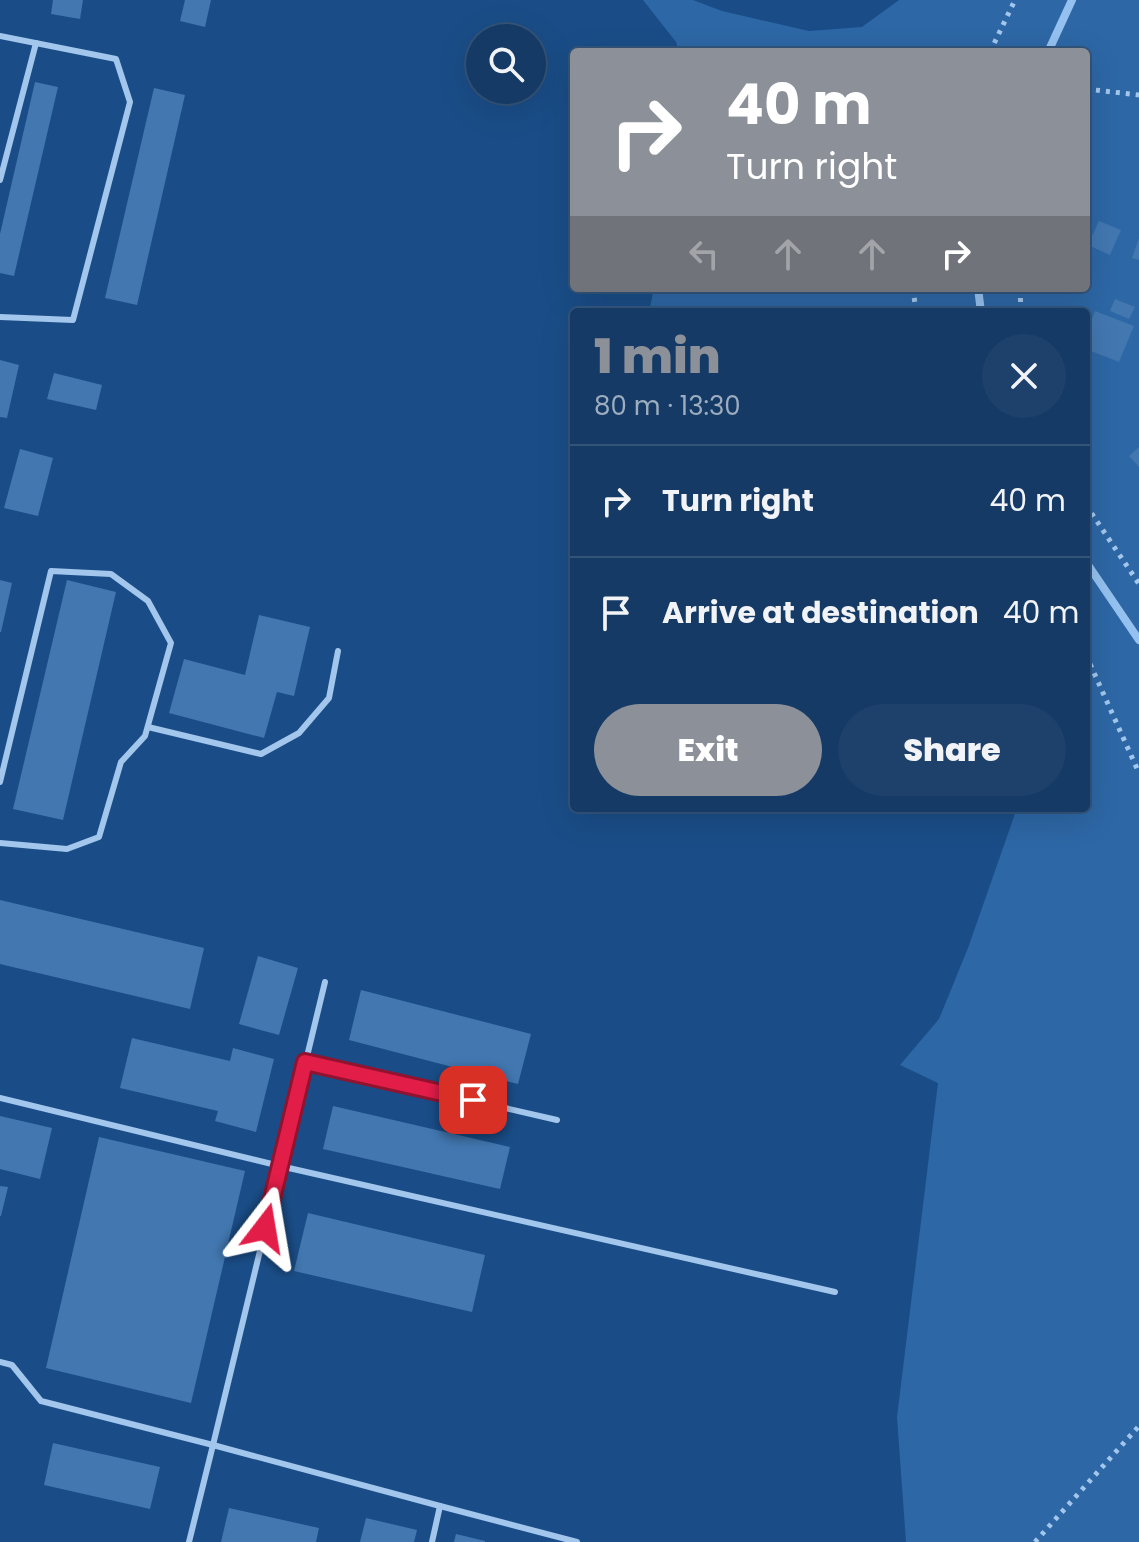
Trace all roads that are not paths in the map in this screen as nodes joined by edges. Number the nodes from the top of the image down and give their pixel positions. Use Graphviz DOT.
graph roads {
  1 [pos="0,36"];
  2 [pos="36,43"];
  3 [pos="0,180"];
  4 [pos="0,317"];
  5 [pos="338,651"];
  6 [pos="148,727"];
  7 [pos="0,782"];
  8 [pos="0,843"];
  9 [pos="325,982"];
  10 [pos="305,1062"];
  11 [pos="0,1098"];
  12 [pos="557,1120"];
  13 [pos="280,1166"];
  14 [pos="835,1292"];
  15 [pos="0,1362"];
  16 [pos="213,1445"];
  17 [pos="440,1506"];
  18 [pos="189,1542"];
  19 [pos="432,1542"];
  20 [pos="577,1542"];
  1 -- 2 [label="lane"];
  2 -- 3 [label="lane"];
  2 -- 4 [label="lane"];
  5 -- 6 [label="lane"];
  6 -- 7 [label="lane"];
  6 -- 8 [label="lane"];
  9 -- 10 [label="lane"];
  10 -- 12 [label="lane"];
  10 -- 13 [label="lane"];
  11 -- 13 [label="lane"];
  13 -- 14 [label="lane"];
  13 -- 16 [label="lane"];
  15 -- 16 [label="lane"];
  16 -- 17 [label="lane"];
  16 -- 18 [label="lane"];
  17 -- 19 [label="lane"];
  17 -- 20 [label="lane"];
}
